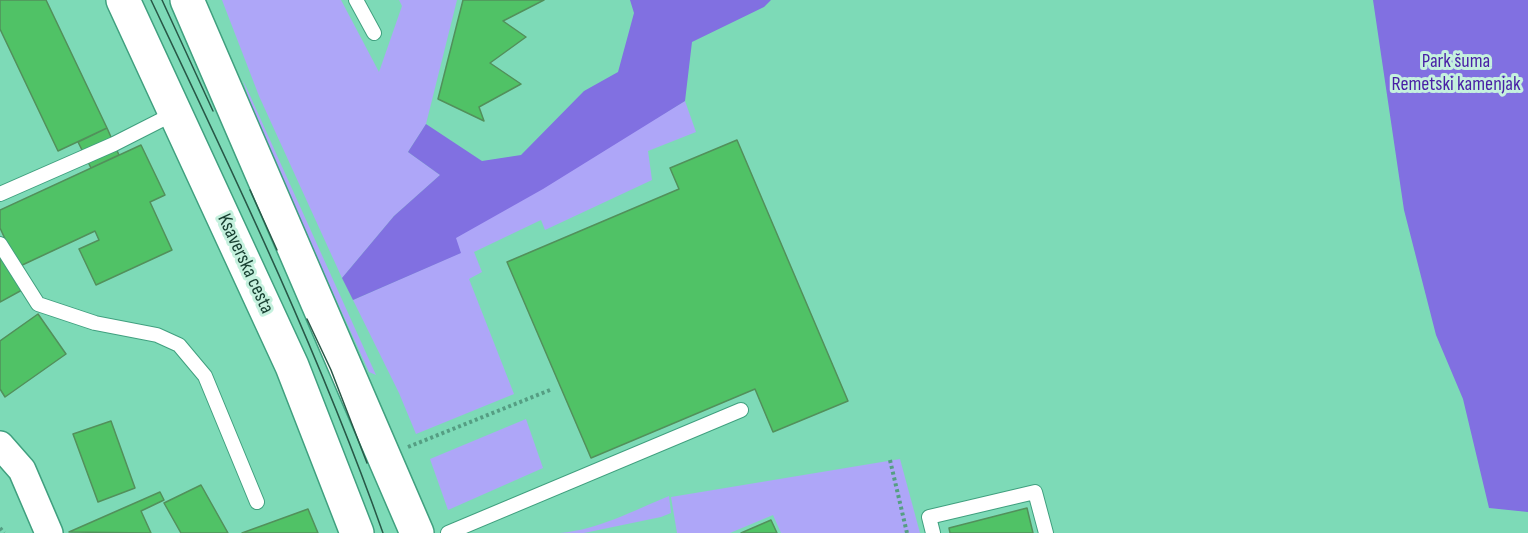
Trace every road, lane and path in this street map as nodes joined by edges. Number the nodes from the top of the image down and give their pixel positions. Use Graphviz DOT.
graph roads {
  1 [pos="123,0"];
  2 [pos="187,0"];
  3 [pos="356,0"];
  4 [pos="374,33"];
  5 [pos="175,113"];
  6 [pos="0,194"];
  7 [pos="0,244"];
  8 [pos="550,390"];
  9 [pos="741,410"];
  10 [pos="0,445"];
  11 [pos="408,448"];
  12 [pos="890,460"];
  13 [pos="257,502"];
  14 [pos="0,528"];
  15 [pos="4,533"];
  16 [pos="49,533"];
  17 [pos="357,533"];
  18 [pos="417,533"];
  19 [pos="448,533"];
  20 [pos="908,533"];
  21 [pos="933,533"];
  22 [pos="1046,533"];
  1 -- 5 [label="main road, Ksaverska cesta"];
  2 -- 18 [label="main road"];
  3 -- 4 [label="lane"];
  5 -- 6 [label="lane"];
  5 -- 17 [label="main road, Ksaverska cesta"];
  7 -- 13 [label="lane"];
  8 -- 11 [label="path"];
  9 -- 19 [label="lane"];
  10 -- 16 [label="street"];
  12 -- 20 [label="path"];
  14 -- 15 [label="path"];
  21 -- 22 [label="lane"];
}
